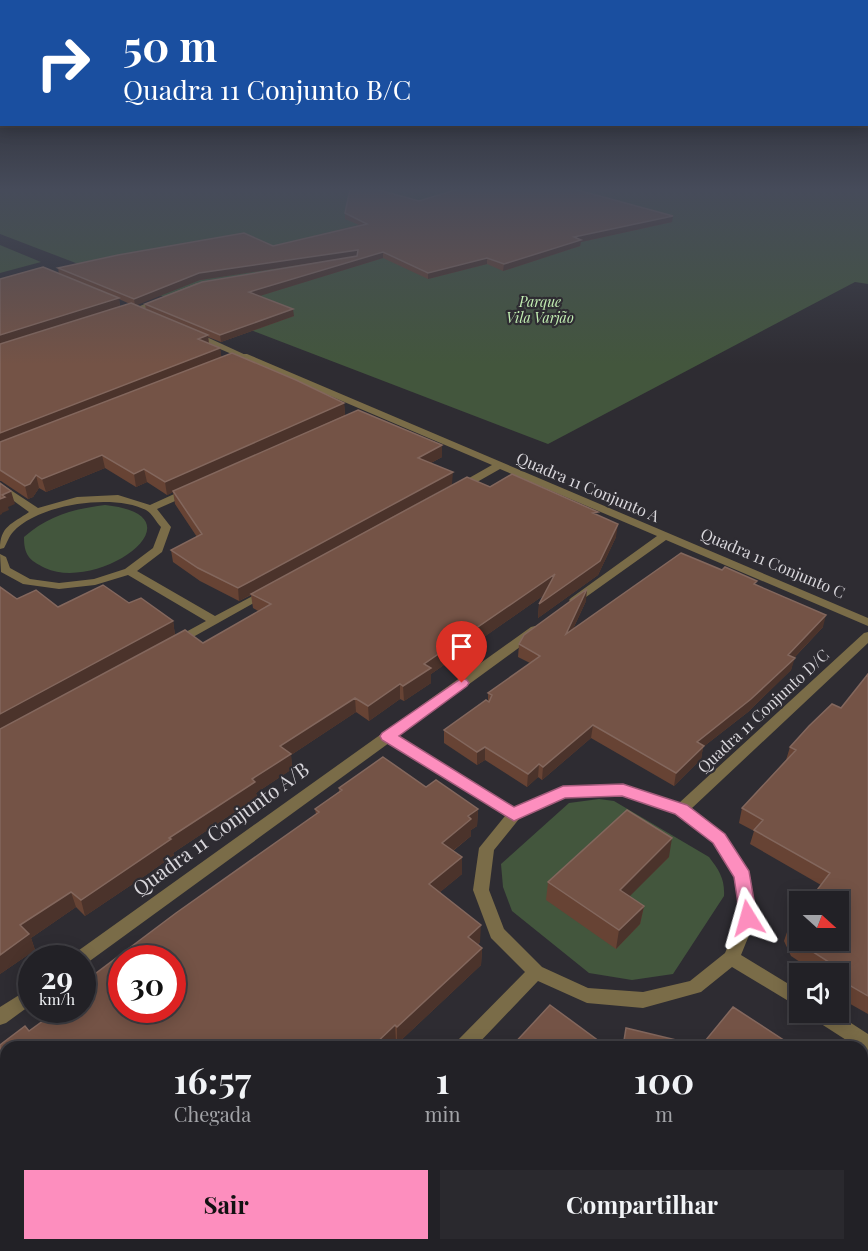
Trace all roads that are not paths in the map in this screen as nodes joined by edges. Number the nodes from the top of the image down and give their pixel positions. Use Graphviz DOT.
graph roads {
  1 [pos="209,282"];
  2 [pos="132,309"];
  3 [pos="123,314"];
  4 [pos="145,315"];
  5 [pos="189,333"];
  6 [pos="244,356"];
  7 [pos="233,360"];
  8 [pos="369,410"];
  9 [pos="358,415"];
  10 [pos="500,465"];
  11 [pos="0,486"];
  12 [pos="194,489"];
  13 [pos="449,493"];
  14 [pos="151,508"];
  15 [pos="36,512"];
  16 [pos="664,536"];
  17 [pos="0,546"];
  18 [pos="0,557"];
  19 [pos="3,571"];
  20 [pos="129,571"];
  21 [pos="276,588"];
  22 [pos="569,605"];
  23 [pos="550,619"];
  24 [pos="214,621"];
  25 [pos="868,622"];
  26 [pos="868,636"];
  27 [pos="163,649"];
  28 [pos="388,736"];
  29 [pos="681,810"];
  30 [pos="514,815"];
  31 [pos="96,947"];
  32 [pos="731,958"];
  33 [pos="536,972"];
  34 [pos="789,994"];
  35 [pos="18,1004"];
  36 [pos="0,1017"];
  37 [pos="835,1023"];
  38 [pos="470,1041"];
  39 [pos="863,1041"];
  1 -- 2 [label="street"];
  2 -- 3 [label="street"];
  2 -- 4 [label="street"];
  5 -- 6 [label="street, Quadra 11 Conjunto A"];
  6 -- 7 [label="street"];
  6 -- 8 [label="street, Quadra 11 Conjunto A"];
  8 -- 9 [label="street"];
  8 -- 10 [label="street, Quadra 11 Conjunto A"];
  10 -- 13 [label="street"];
  10 -- 16 [label="street, Quadra 11 Conjunto A"];
  11 -- 15 [label="street"];
  12 -- 14 [label="street"];
  14 -- 15 [label="street"];
  14 -- 20 [label="street"];
  15 -- 17 [label="street"];
  16 -- 22 [label="street"];
  16 -- 25 [label="street, Quadra 11 Conjunto C"];
  18 -- 19 [label="street"];
  19 -- 20 [label="street"];
  20 -- 24 [label="street"];
  21 -- 24 [label="street"];
  23 -- 28 [label="street, Quadra 11 Conjunto A/B"];
  24 -- 27 [label="street"];
  26 -- 29 [label="street, Quadra 11 Conjunto D/C"];
  28 -- 30 [label="street"];
  28 -- 31 [label="street, Quadra 11 Conjunto A/B"];
  29 -- 30 [label="street"];
  29 -- 32 [label="street"];
  30 -- 33 [label="street"];
  32 -- 33 [label="street"];
  32 -- 34 [label="street"];
  33 -- 38 [label="street"];
  35 -- 36 [label="street"];
  37 -- 39 [label="street"];
}
